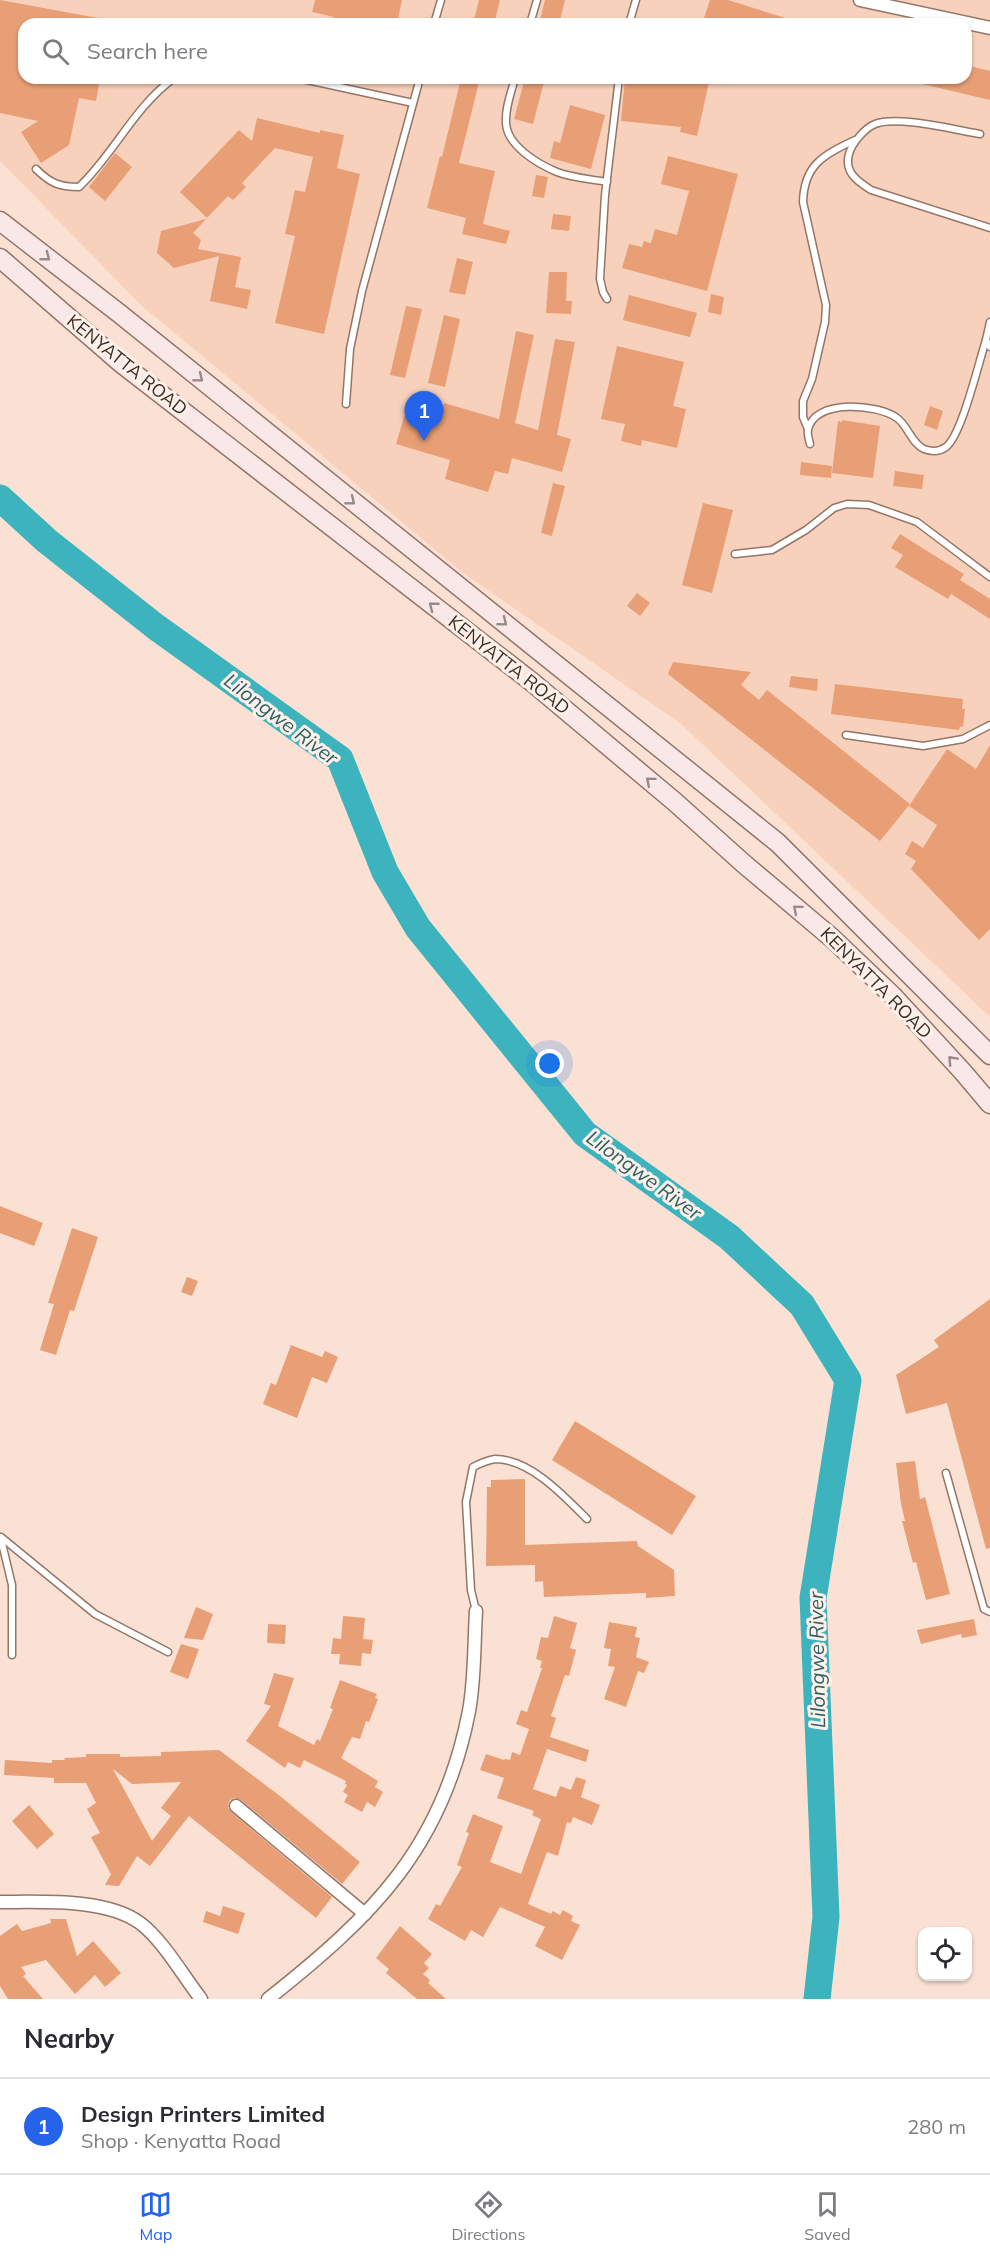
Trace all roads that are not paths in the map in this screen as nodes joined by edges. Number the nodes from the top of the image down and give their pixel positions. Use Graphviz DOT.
graph roads {
  1 [pos="441,0"];
  2 [pos="537,0"];
  3 [pos="636,0"];
  4 [pos="866,1"];
  5 [pos="436,18"];
  6 [pos="532,18"];
  7 [pos="631,18"];
  8 [pos="947,18"];
  9 [pos="972,23"];
  10 [pos="990,27"];
  11 [pos="165,84"];
  12 [pos="326,84"];
  13 [pos="418,84"];
  14 [pos="513,84"];
  15 [pos="618,84"];
  16 [pos="413,103"];
  17 [pos="980,134"];
  18 [pos="855,140"];
  19 [pos="36,169"];
  20 [pos="607,182"];
  21 [pos="0,221"];
  22 [pos="990,228"];
  23 [pos="0,258"];
  24 [pos="607,299"];
  25 [pos="990,322"];
  26 [pos="986,340"];
  27 [pos="990,347"];
  28 [pos="346,404"];
  29 [pos="808,429"];
  30 [pos="810,444"];
  31 [pos="735,554"];
  32 [pos="990,577"];
  33 [pos="990,725"];
  34 [pos="846,735"];
  35 [pos="990,1055"];
  36 [pos="990,1104"];
  37 [pos="946,1473"];
  38 [pos="587,1519"];
  39 [pos="1,1536"];
  40 [pos="476,1611"];
  41 [pos="990,1612"];
  42 [pos="168,1652"];
  43 [pos="12,1655"];
  44 [pos="236,1806"];
  45 [pos="0,1902"];
  46 [pos="365,1914"];
  47 [pos="201,1999"];
  48 [pos="268,1999"];
  1 -- 5 [label="lane"];
  2 -- 6 [label="lane"];
  3 -- 7 [label="lane"];
  4 -- 8 [label="street"];
  9 -- 10 [label="street"];
  11 -- 19 [label="lane"];
  12 -- 16 [label="lane"];
  13 -- 16 [label="lane"];
  14 -- 20 [label="lane"];
  15 -- 20 [label="lane"];
  16 -- 28 [label="lane"];
  17 -- 18 [label="lane"];
  18 -- 22 [label="lane"];
  18 -- 29 [label="lane"];
  20 -- 24 [label="lane"];
  21 -- 35 [label="main road, KENYATTA ROAD, one-way"];
  36 -- 23 [label="main road, KENYATTA ROAD, one-way"];
  25 -- 26 [label="lane"];
  26 -- 27 [label="lane"];
  26 -- 29 [label="lane"];
  29 -- 30 [label="lane"];
  31 -- 32 [label="lane"];
  33 -- 34 [label="lane"];
  37 -- 41 [label="lane"];
  38 -- 40 [label="lane"];
  39 -- 42 [label="lane"];
  39 -- 43 [label="lane"];
  40 -- 46 [label="street"];
  44 -- 46 [label="street"];
  45 -- 47 [label="street"];
  46 -- 48 [label="street"];
}
